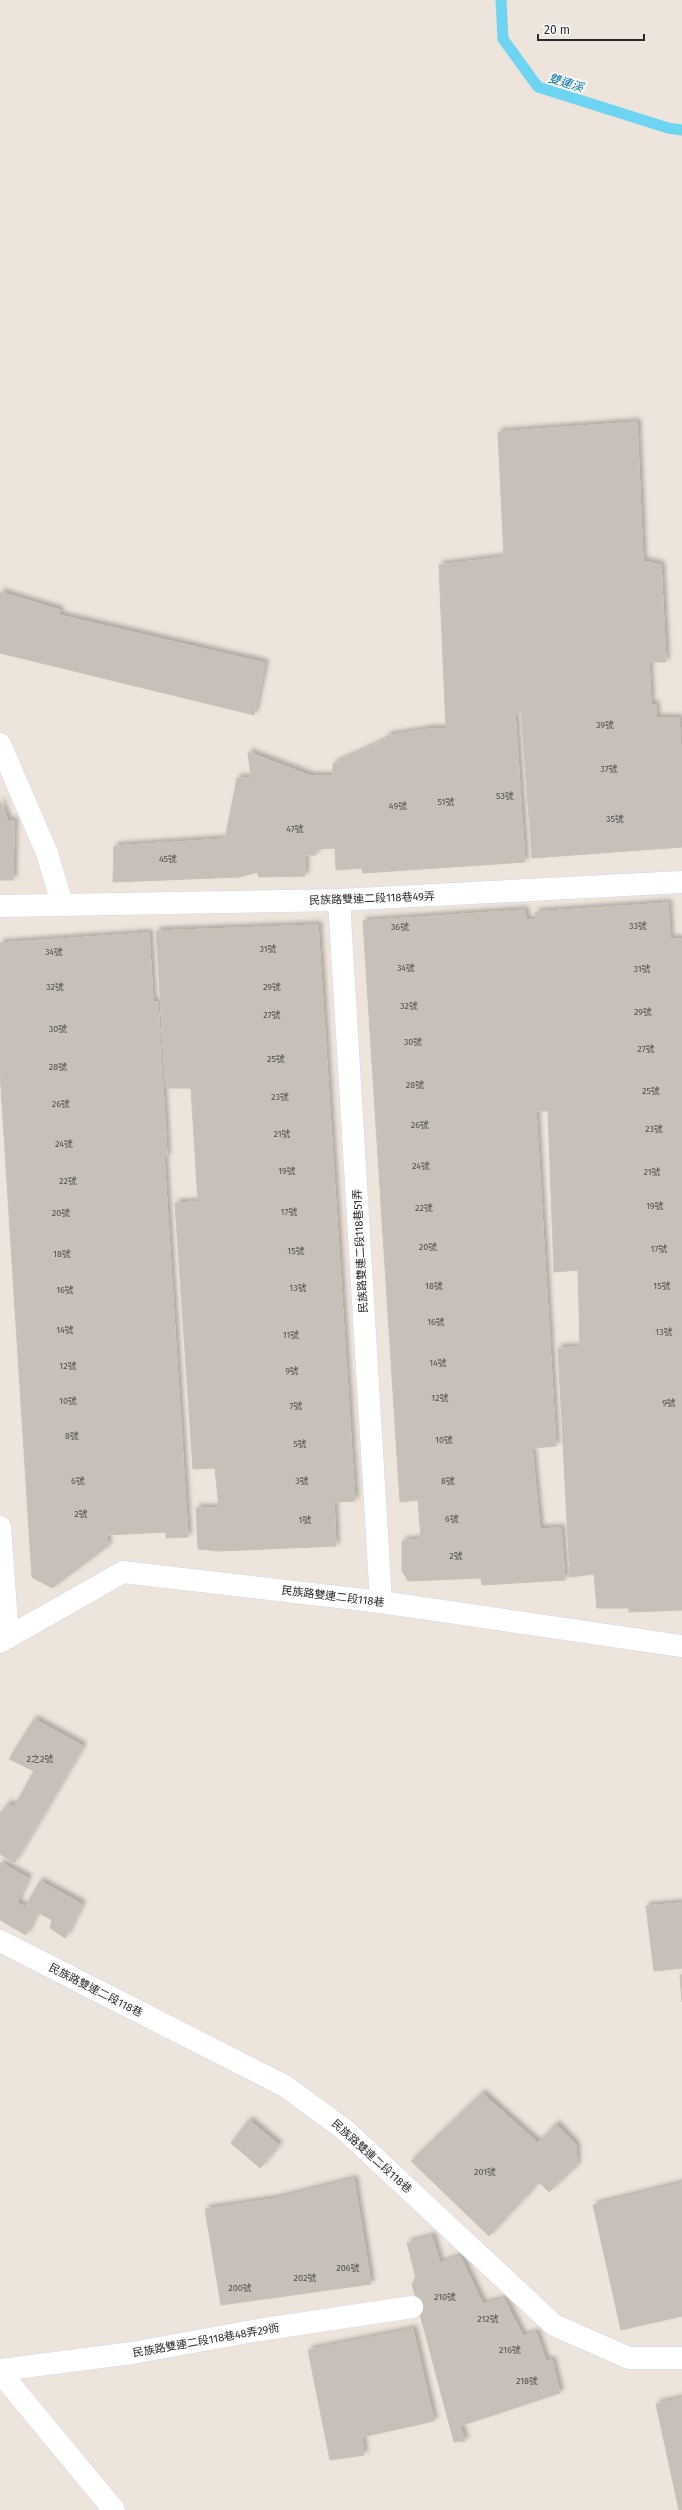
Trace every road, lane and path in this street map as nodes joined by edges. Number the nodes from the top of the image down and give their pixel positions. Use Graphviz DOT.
graph roads {
  1 [pos="0,744"];
  2 [pos="682,882"];
  3 [pos="339,900"];
  4 [pos="62,904"];
  5 [pos="0,906"];
  6 [pos="0,1527"];
  7 [pos="381,1602"];
  8 [pos="4,1640"];
  9 [pos="682,1646"];
  10 [pos="0,1941"];
  11 [pos="412,2307"];
  12 [pos="682,2358"];
  13 [pos="0,2371"];
  14 [pos="114,2510"];
  1 -- 4 [label="lane"];
  2 -- 3 [label="lane, 民族路雙連二段118巷49弄"];
  3 -- 4 [label="lane, 民族路雙連二段118巷49弄"];
  3 -- 7 [label="lane, 民族路雙連二段118巷51弄"];
  4 -- 5 [label="lane, 民族路雙連二段118巷49弄"];
  6 -- 8 [label="lane"];
  7 -- 8 [label="lane, 民族路雙連二段118巷"];
  7 -- 9 [label="lane, 民族路雙連二段118巷"];
  10 -- 12 [label="lane, 民族路雙連二段118巷"];
  11 -- 13 [label="lane, 民族路雙連二段118巷48弄29衖"];
  13 -- 14 [label="lane, 民族路雙連二段118巷48弄29衖"];
}
